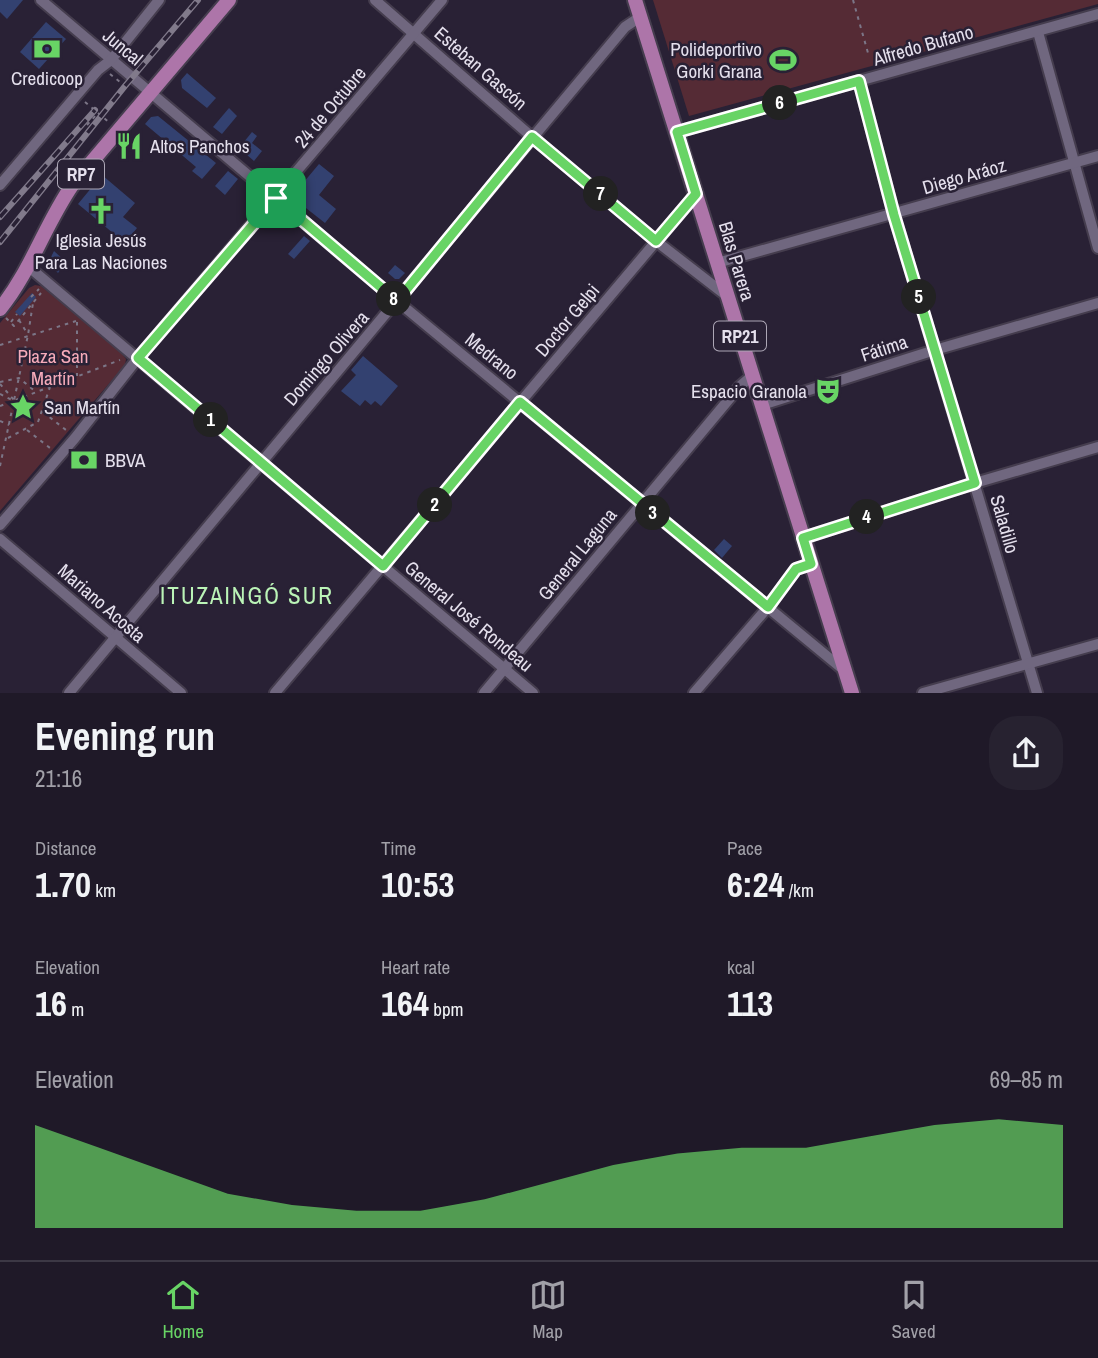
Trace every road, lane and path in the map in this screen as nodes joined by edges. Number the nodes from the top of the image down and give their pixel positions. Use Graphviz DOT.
graph roads {
  1 [pos="41,0"];
  2 [pos="159,0"];
  3 [pos="229,0"];
  4 [pos="375,0"];
  5 [pos="442,0"];
  6 [pos="635,0"];
  7 [pos="853,0"];
  8 [pos="1098,14"];
  9 [pos="640,17"];
  10 [pos="1038,32"];
  11 [pos="415,33"];
  12 [pos="868,53"];
  13 [pos="109,58"];
  14 [pos="859,81"];
  15 [pos="151,93"];
  16 [pos="77,95"];
  17 [pos="97,113"];
  18 [pos="112,124"];
  19 [pos="87,125"];
  20 [pos="677,132"];
  21 [pos="532,137"];
  22 [pos="1098,156"];
  23 [pos="1076,162"];
  24 [pos="0,185"];
  25 [pos="696,194"];
  26 [pos="276,198"];
  27 [pos="894,215"];
  28 [pos="656,241"];
  29 [pos="1098,248"];
  30 [pos="717,263"];
  31 [pos="29,267"];
  32 [pos="50,283"];
  33 [pos="727,296"];
  34 [pos="397,301"];
  35 [pos="33,303"];
  36 [pos="1098,303"];
  37 [pos="0,311"];
  38 [pos="17,314"];
  39 [pos="19,319"];
  40 [pos="10,323"];
  41 [pos="28,335"];
  42 [pos="0,345"];
  43 [pos="935,350"];
  44 [pos="136,356"];
  45 [pos="753,375"];
  46 [pos="77,377"];
  47 [pos="19,378"];
  48 [pos="0,383"];
  49 [pos="50,387"];
  50 [pos="37,393"];
  51 [pos="0,394"];
  52 [pos="15,401"];
  53 [pos="520,402"];
  54 [pos="762,405"];
  55 [pos="0,407"];
  56 [pos="42,411"];
  57 [pos="0,421"];
  58 [pos="10,425"];
  59 [pos="26,429"];
  60 [pos="75,438"];
  61 [pos="7,439"];
  62 [pos="1098,447"];
  63 [pos="60,456"];
  64 [pos="260,462"];
  65 [pos="0,466"];
  66 [pos="975,483"];
  67 [pos="641,503"];
  68 [pos="0,525"];
  69 [pos="803,538"];
  70 [pos="0,539"];
  71 [pos="811,564"];
  72 [pos="383,566"];
  73 [pos="768,607"];
  74 [pos="115,638"];
  75 [pos="1098,644"];
  76 [pos="1027,663"];
  77 [pos="504,669"];
  78 [pos="845,671"];
  79 [pos="69,693"];
  80 [pos="181,693"];
  81 [pos="275,693"];
  82 [pos="484,693"];
  83 [pos="533,693"];
  84 [pos="694,693"];
  85 [pos="852,693"];
  86 [pos="923,693"];
  87 [pos="1037,693"];
  1 -- 13 [label="street, Juncal"];
  2 -- 13 [label="street"];
  3 -- 15 [label="main road, RP7"];
  4 -- 11 [label="street, Esteban Gascón"];
  5 -- 11 [label="street, 24 de Octubre"];
  6 -- 9 [label="main road, Blas Parera / RP21"];
  7 -- 12 [label="path"];
  8 -- 10 [label="street, Alfredo Bufano"];
  9 -- 20 [label="main road, Blas Parera / RP21"];
  9 -- 21 [label="street, Domingo Olivera"];
  10 -- 14 [label="street, Alfredo Bufano"];
  10 -- 23 [label="street"];
  11 -- 21 [label="street, Esteban Gascón"];
  11 -- 26 [label="street, 24 de Octubre"];
  13 -- 15 [label="street, Juncal"];
  13 -- 16 [label="street"];
  14 -- 20 [label="street, Alfredo Bufano"];
  14 -- 27 [label="street, Saladillo"];
  15 -- 26 [label="street, Medrano"];
  15 -- 31 [label="main road, RP7"];
  16 -- 17 [label="path"];
  16 -- 24 [label="street"];
  17 -- 18 [label="path"];
  17 -- 19 [label="path"];
  20 -- 25 [label="main road, Blas Parera / RP21"];
  21 -- 28 [label="street, Esteban Gascón"];
  21 -- 34 [label="street, Domingo Olivera"];
  22 -- 23 [label="street, Diego Aráoz"];
  23 -- 27 [label="street, Diego Aráoz"];
  23 -- 29 [label="street"];
  25 -- 28 [label="street, Doctor Gelpi"];
  25 -- 30 [label="main road, Blas Parera / RP21"];
  26 -- 34 [label="street, Medrano"];
  26 -- 44 [label="street, 24 de Octubre"];
  27 -- 30 [label="street, Diego Aráoz"];
  27 -- 43 [label="street, Saladillo"];
  28 -- 33 [label="street, Esteban Gascón"];
  28 -- 53 [label="street, Doctor Gelpi"];
  30 -- 33 [label="main road, Blas Parera / RP21"];
  31 -- 32 [label="street, General José Rondeau"];
  31 -- 37 [label="main road, RP7"];
  32 -- 35 [label="path"];
  32 -- 44 [label="street, General José Rondeau"];
  33 -- 45 [label="main road, Blas Parera / RP21"];
  34 -- 53 [label="street, Medrano"];
  34 -- 64 [label="street, Domingo Olivera"];
  35 -- 39 [label="path"];
  35 -- 41 [label="path"];
  36 -- 43 [label="street, Fátima"];
  37 -- 40 [label="path"];
  38 -- 40 [label="path"];
  39 -- 40 [label="path"];
  39 -- 41 [label="path"];
  41 -- 42 [label="path"];
  41 -- 46 [label="path"];
  41 -- 47 [label="path"];
  43 -- 54 [label="street, Fátima"];
  43 -- 66 [label="street, Saladillo"];
  44 -- 46 [label="path"];
  44 -- 60 [label="street, 24 de Octubre"];
  44 -- 64 [label="street, General José Rondeau"];
  45 -- 54 [label="main road, Blas Parera / RP21"];
  45 -- 67 [label="street, General Laguna"];
  46 -- 49 [label="path"];
  47 -- 48 [label="path"];
  47 -- 50 [label="path"];
  47 -- 52 [label="path"];
  48 -- 52 [label="path"];
  49 -- 50 [label="path"];
  49 -- 56 [label="path"];
  50 -- 52 [label="path"];
  51 -- 52 [label="path"];
  52 -- 55 [label="path"];
  52 -- 58 [label="path"];
  53 -- 67 [label="street, Medrano"];
  53 -- 72 [label="street, Doctor Gelpi"];
  54 -- 69 [label="main road, Blas Parera / RP21"];
  56 -- 59 [label="path"];
  56 -- 60 [label="path"];
  57 -- 58 [label="path"];
  58 -- 61 [label="path"];
  59 -- 61 [label="path"];
  59 -- 63 [label="path"];
  60 -- 63 [label="street, 24 de Octubre"];
  61 -- 65 [label="path"];
  62 -- 66 [label="street"];
  63 -- 68 [label="street, 24 de Octubre"];
  64 -- 72 [label="street, General José Rondeau"];
  64 -- 74 [label="street, Domingo Olivera"];
  66 -- 69 [label="street"];
  66 -- 76 [label="street, Saladillo"];
  67 -- 73 [label="street, Medrano"];
  67 -- 77 [label="street, General Laguna"];
  69 -- 71 [label="main road, Blas Parera / RP21"];
  70 -- 74 [label="street, Mariano Acosta"];
  71 -- 73 [label="street"];
  71 -- 78 [label="main road, Blas Parera / RP21"];
  72 -- 77 [label="street, General José Rondeau"];
  72 -- 81 [label="street, Doctor Gelpi"];
  73 -- 78 [label="street, Medrano"];
  73 -- 84 [label="street"];
  74 -- 79 [label="street, Domingo Olivera"];
  74 -- 80 [label="street, Mariano Acosta"];
  75 -- 76 [label="street"];
  76 -- 86 [label="street"];
  76 -- 87 [label="street, Saladillo"];
  77 -- 82 [label="street, General Laguna"];
  77 -- 83 [label="street, General José Rondeau"];
  78 -- 85 [label="main road, Blas Parera / RP21"];
}
